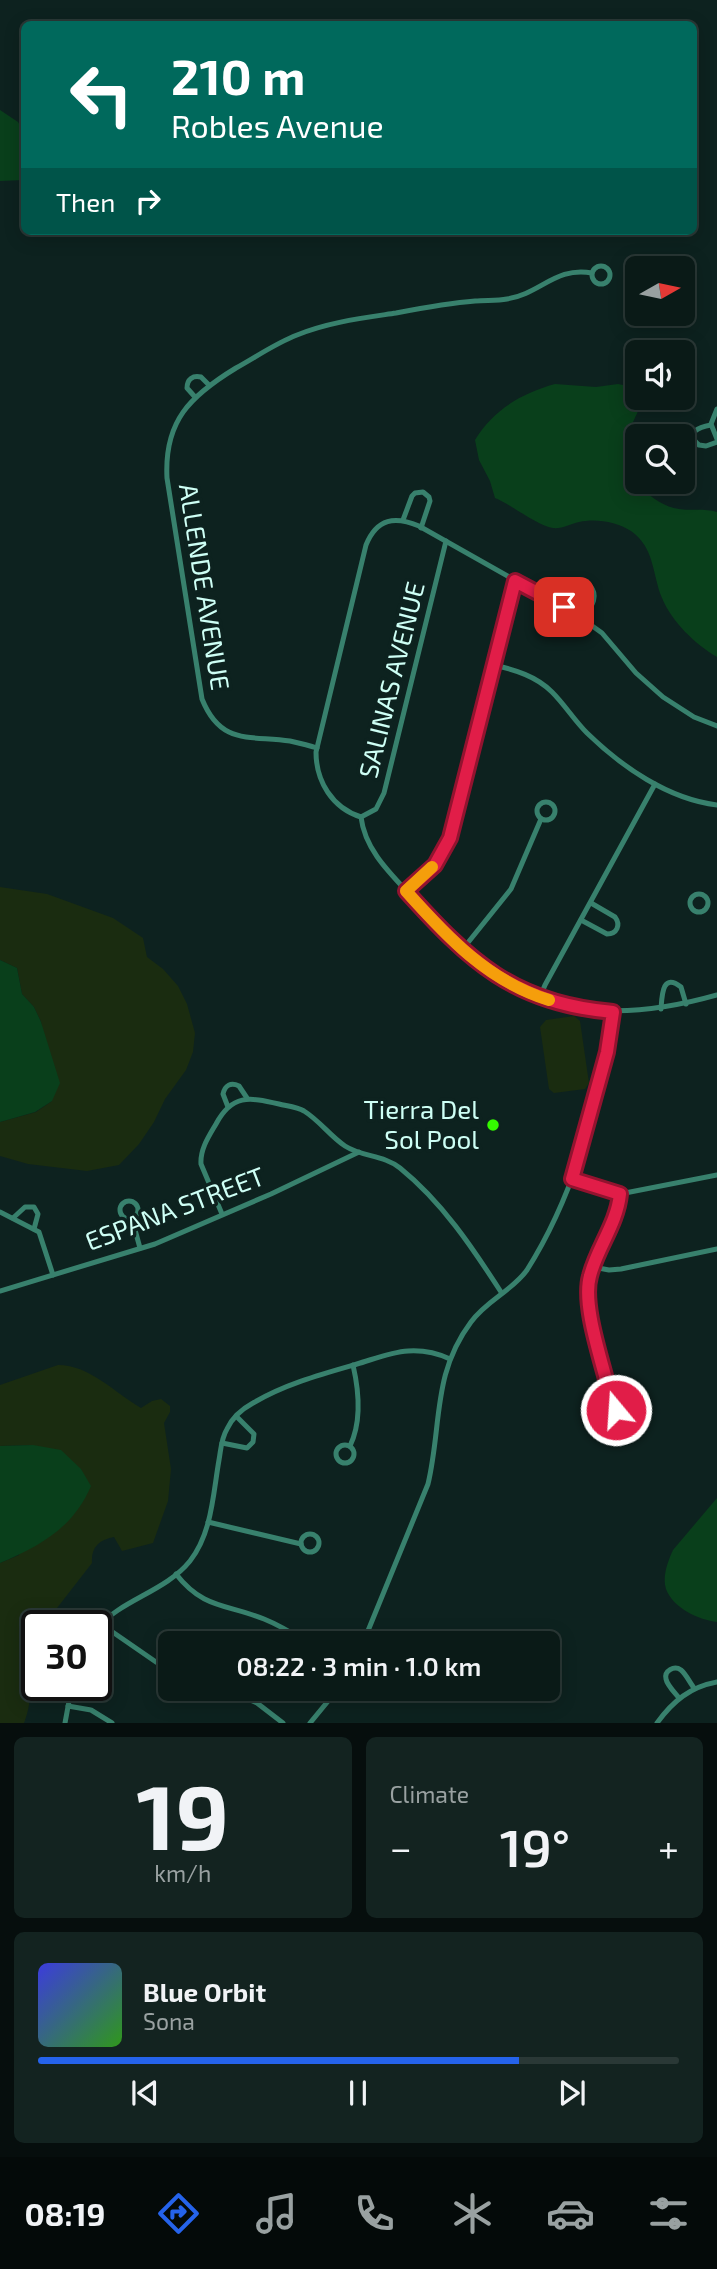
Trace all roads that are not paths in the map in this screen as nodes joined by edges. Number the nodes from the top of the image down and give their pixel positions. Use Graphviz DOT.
graph roads {
  1 [pos="592,273"];
  2 [pos="209,385"];
  3 [pos="195,397"];
  4 [pos="717,409"];
  5 [pos="711,425"];
  6 [pos="716,438"];
  7 [pos="403,520"];
  8 [pos="421,528"];
  9 [pos="446,541"];
  10 [pos="515,581"];
  11 [pos="564,607"];
  12 [pos="583,619"];
  13 [pos="494,665"];
  14 [pos="717,726"];
  15 [pos="317,748"];
  16 [pos="655,784"];
  17 [pos="717,805"];
  18 [pos="361,817"];
  19 [pos="541,819"];
  20 [pos="406,891"];
  21 [pos="717,900"];
  22 [pos="709,901"];
  23 [pos="591,903"];
  24 [pos="581,920"];
  25 [pos="462,950"];
  26 [pos="717,995"];
  27 [pos="540,997"];
  28 [pos="686,1004"];
  29 [pos="661,1009"];
  30 [pos="613,1012"];
  31 [pos="247,1098"];
  32 [pos="228,1107"];
  33 [pos="359,1152"];
  34 [pos="717,1175"];
  35 [pos="572,1179"];
  36 [pos="620,1194"];
  37 [pos="0,1212"];
  38 [pos="222,1214"];
  39 [pos="13,1218"];
  40 [pos="132,1219"];
  41 [pos="34,1229"];
  42 [pos="140,1248"];
  43 [pos="717,1249"];
  44 [pos="593,1267"];
  45 [pos="53,1275"];
  46 [pos="0,1291"];
  47 [pos="500,1292"];
  48 [pos="450,1359"];
  49 [pos="353,1365"];
  50 [pos="614,1397"];
  51 [pos="236,1416"];
  52 [pos="222,1443"];
  53 [pos="350,1446"];
  54 [pos="208,1522"];
  55 [pos="301,1544"];
  56 [pos="176,1574"];
  57 [pos="112,1615"];
  58 [pos="286,1631"];
  59 [pos="368,1631"];
  60 [pos="112,1635"];
  61 [pos="158,1663"];
  62 [pos="717,1682"];
  63 [pos="694,1688"];
  64 [pos="679,1698"];
  65 [pos="69,1701"];
  66 [pos="253,1701"];
  67 [pos="328,1701"];
  68 [pos="68,1706"];
  69 [pos="65,1723"];
  70 [pos="112,1723"];
  71 [pos="284,1723"];
  72 [pos="310,1723"];
  73 [pos="657,1723"];
  1 -- 2 [label="street, ALLENDE AVENUE"];
  2 -- 3 [label="street, ALLENDE AVENUE"];
  2 -- 3 [label="street, ALLENDE AVENUE"];
  3 -- 15 [label="street, ALLENDE AVENUE"];
  4 -- 5 [label="street"];
  5 -- 6 [label="street"];
  5 -- 6 [label="street"];
  7 -- 8 [label="street"];
  7 -- 8 [label="street"];
  7 -- 15 [label="street"];
  8 -- 9 [label="street"];
  9 -- 10 [label="street"];
  9 -- 18 [label="street, SALINAS AVENUE"];
  10 -- 11 [label="street"];
  10 -- 13 [label="street"];
  11 -- 12 [label="street"];
  11 -- 12 [label="street"];
  12 -- 14 [label="street"];
  13 -- 16 [label="street"];
  13 -- 20 [label="street"];
  15 -- 18 [label="street"];
  16 -- 17 [label="street"];
  16 -- 23 [label="street"];
  18 -- 20 [label="street"];
  19 -- 25 [label="street"];
  20 -- 25 [label="street"];
  21 -- 22 [label="street"];
  23 -- 24 [label="street"];
  23 -- 24 [label="street"];
  24 -- 27 [label="street"];
  25 -- 27 [label="street"];
  26 -- 28 [label="street"];
  27 -- 30 [label="street"];
  28 -- 29 [label="street"];
  28 -- 29 [label="street"];
  29 -- 30 [label="street"];
  30 -- 35 [label="street"];
  31 -- 32 [label="street"];
  31 -- 32 [label="street"];
  31 -- 33 [label="street"];
  32 -- 38 [label="street"];
  33 -- 38 [label="street, ESPANA STREET"];
  33 -- 47 [label="street"];
  34 -- 36 [label="street"];
  35 -- 36 [label="street"];
  35 -- 47 [label="street"];
  36 -- 44 [label="street"];
  37 -- 39 [label="street"];
  38 -- 42 [label="street, ESPANA STREET"];
  39 -- 41 [label="street"];
  39 -- 41 [label="street"];
  40 -- 42 [label="street"];
  41 -- 45 [label="street"];
  42 -- 45 [label="street, ESPANA STREET"];
  43 -- 44 [label="street"];
  44 -- 50 [label="street"];
  45 -- 46 [label="street, ESPANA STREET"];
  47 -- 48 [label="street"];
  48 -- 49 [label="street"];
  48 -- 59 [label="street"];
  49 -- 51 [label="street"];
  49 -- 53 [label="street"];
  51 -- 52 [label="street"];
  51 -- 52 [label="street"];
  52 -- 54 [label="street"];
  54 -- 55 [label="street"];
  54 -- 56 [label="street"];
  56 -- 57 [label="street"];
  56 -- 58 [label="street"];
  60 -- 61 [label="street"];
  62 -- 63 [label="street"];
  63 -- 64 [label="street"];
  63 -- 64 [label="street"];
  64 -- 73 [label="street"];
  65 -- 68 [label="street"];
  66 -- 71 [label="street"];
  67 -- 72 [label="street"];
  68 -- 69 [label="street"];
  68 -- 70 [label="street"];
}
